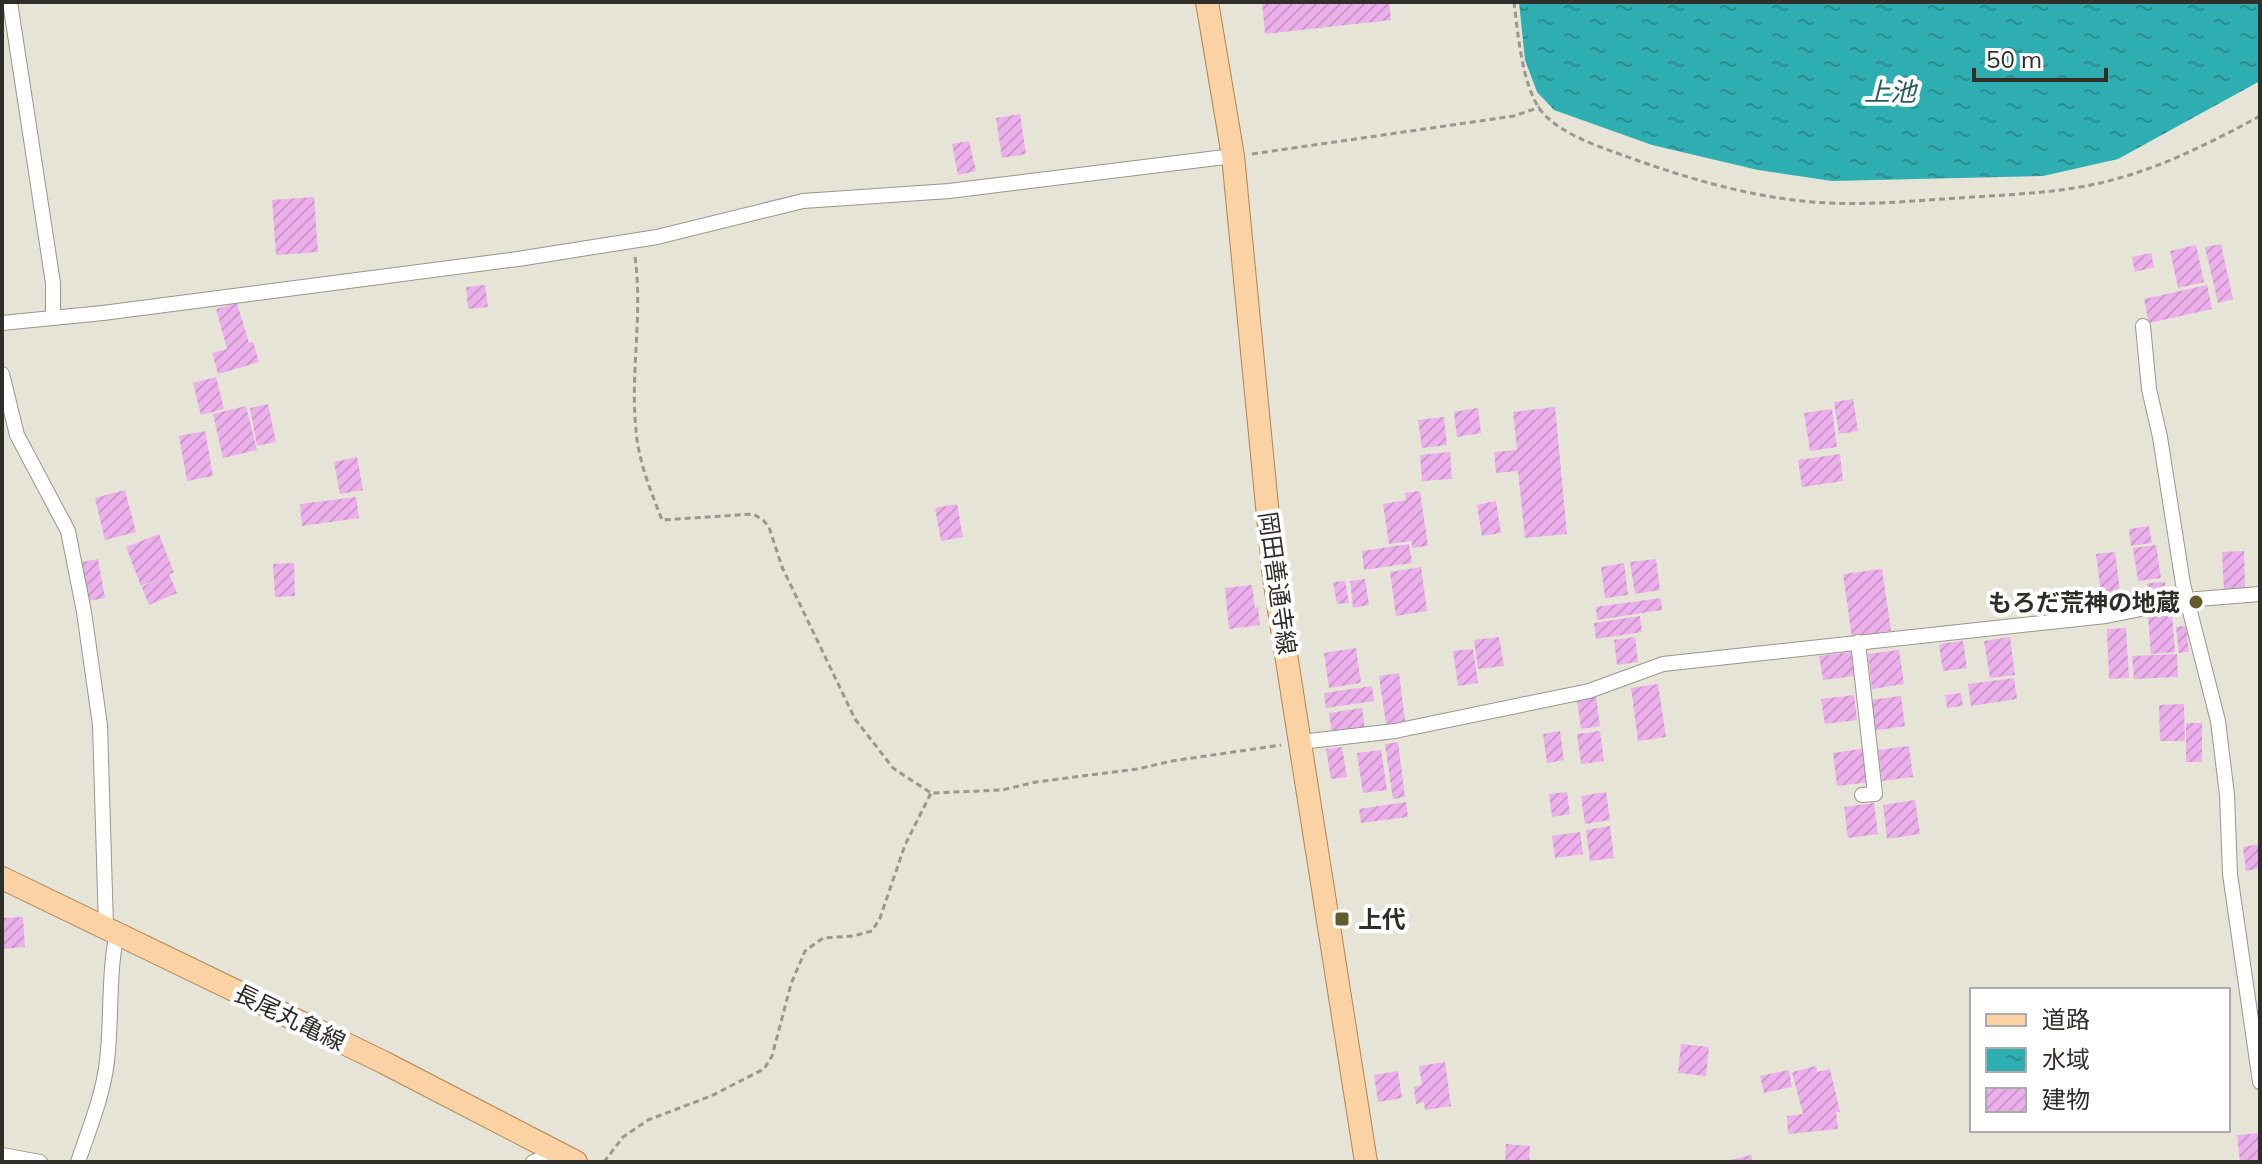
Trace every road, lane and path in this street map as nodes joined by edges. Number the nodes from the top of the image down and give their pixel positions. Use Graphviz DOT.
graph roads {
  1 [pos="10,2"];
  2 [pos="1207,2"];
  3 [pos="1514,2"];
  4 [pos="1540,107"];
  5 [pos="2260,116"];
  6 [pos="1233,156"];
  7 [pos="635,260"];
  8 [pos="53,316"];
  9 [pos="2,323"];
  10 [pos="2143,326"];
  11 [pos="2,374"];
  12 [pos="2260,594"];
  13 [pos="2186,600"];
  14 [pos="1858,642"];
  15 [pos="1301,742"];
  16 [pos="1891,792"];
  17 [pos="931,793"];
  18 [pos="2,878"];
  19 [pos="111,930"];
  20 [pos="2260,1082"];
  21 [pos="540,1154"];
  22 [pos="2,1155"];
  23 [pos="573,1161"];
  24 [pos="40,1162"];
  25 [pos="78,1162"];
  26 [pos="604,1162"];
  27 [pos="1366,1162"];
  1 -- 8 [label="street"];
  2 -- 6 [label="main road, 岡田善通寺線"];
  3 -- 4 [label="path"];
  4 -- 5 [label="path"];
  4 -- 6 [label="path"];
  6 -- 8 [label="street"];
  6 -- 15 [label="main road, 岡田善通寺線"];
  7 -- 17 [label="path"];
  8 -- 9 [label="street"];
  10 -- 13 [label="street"];
  11 -- 19 [label="street"];
  12 -- 13 [label="street"];
  13 -- 14 [label="street"];
  13 -- 20 [label="street"];
  14 -- 15 [label="street"];
  14 -- 16 [label="street"];
  15 -- 17 [label="path"];
  15 -- 27 [label="main road, 岡田善通寺線"];
  17 -- 26 [label="path"];
  18 -- 19 [label="main road, 長尾丸亀線"];
  19 -- 21 [label="main road, 長尾丸亀線"];
  19 -- 25 [label="street"];
  21 -- 23 [label="main road, 長尾丸亀線"];
  22 -- 24 [label="street"];
}
